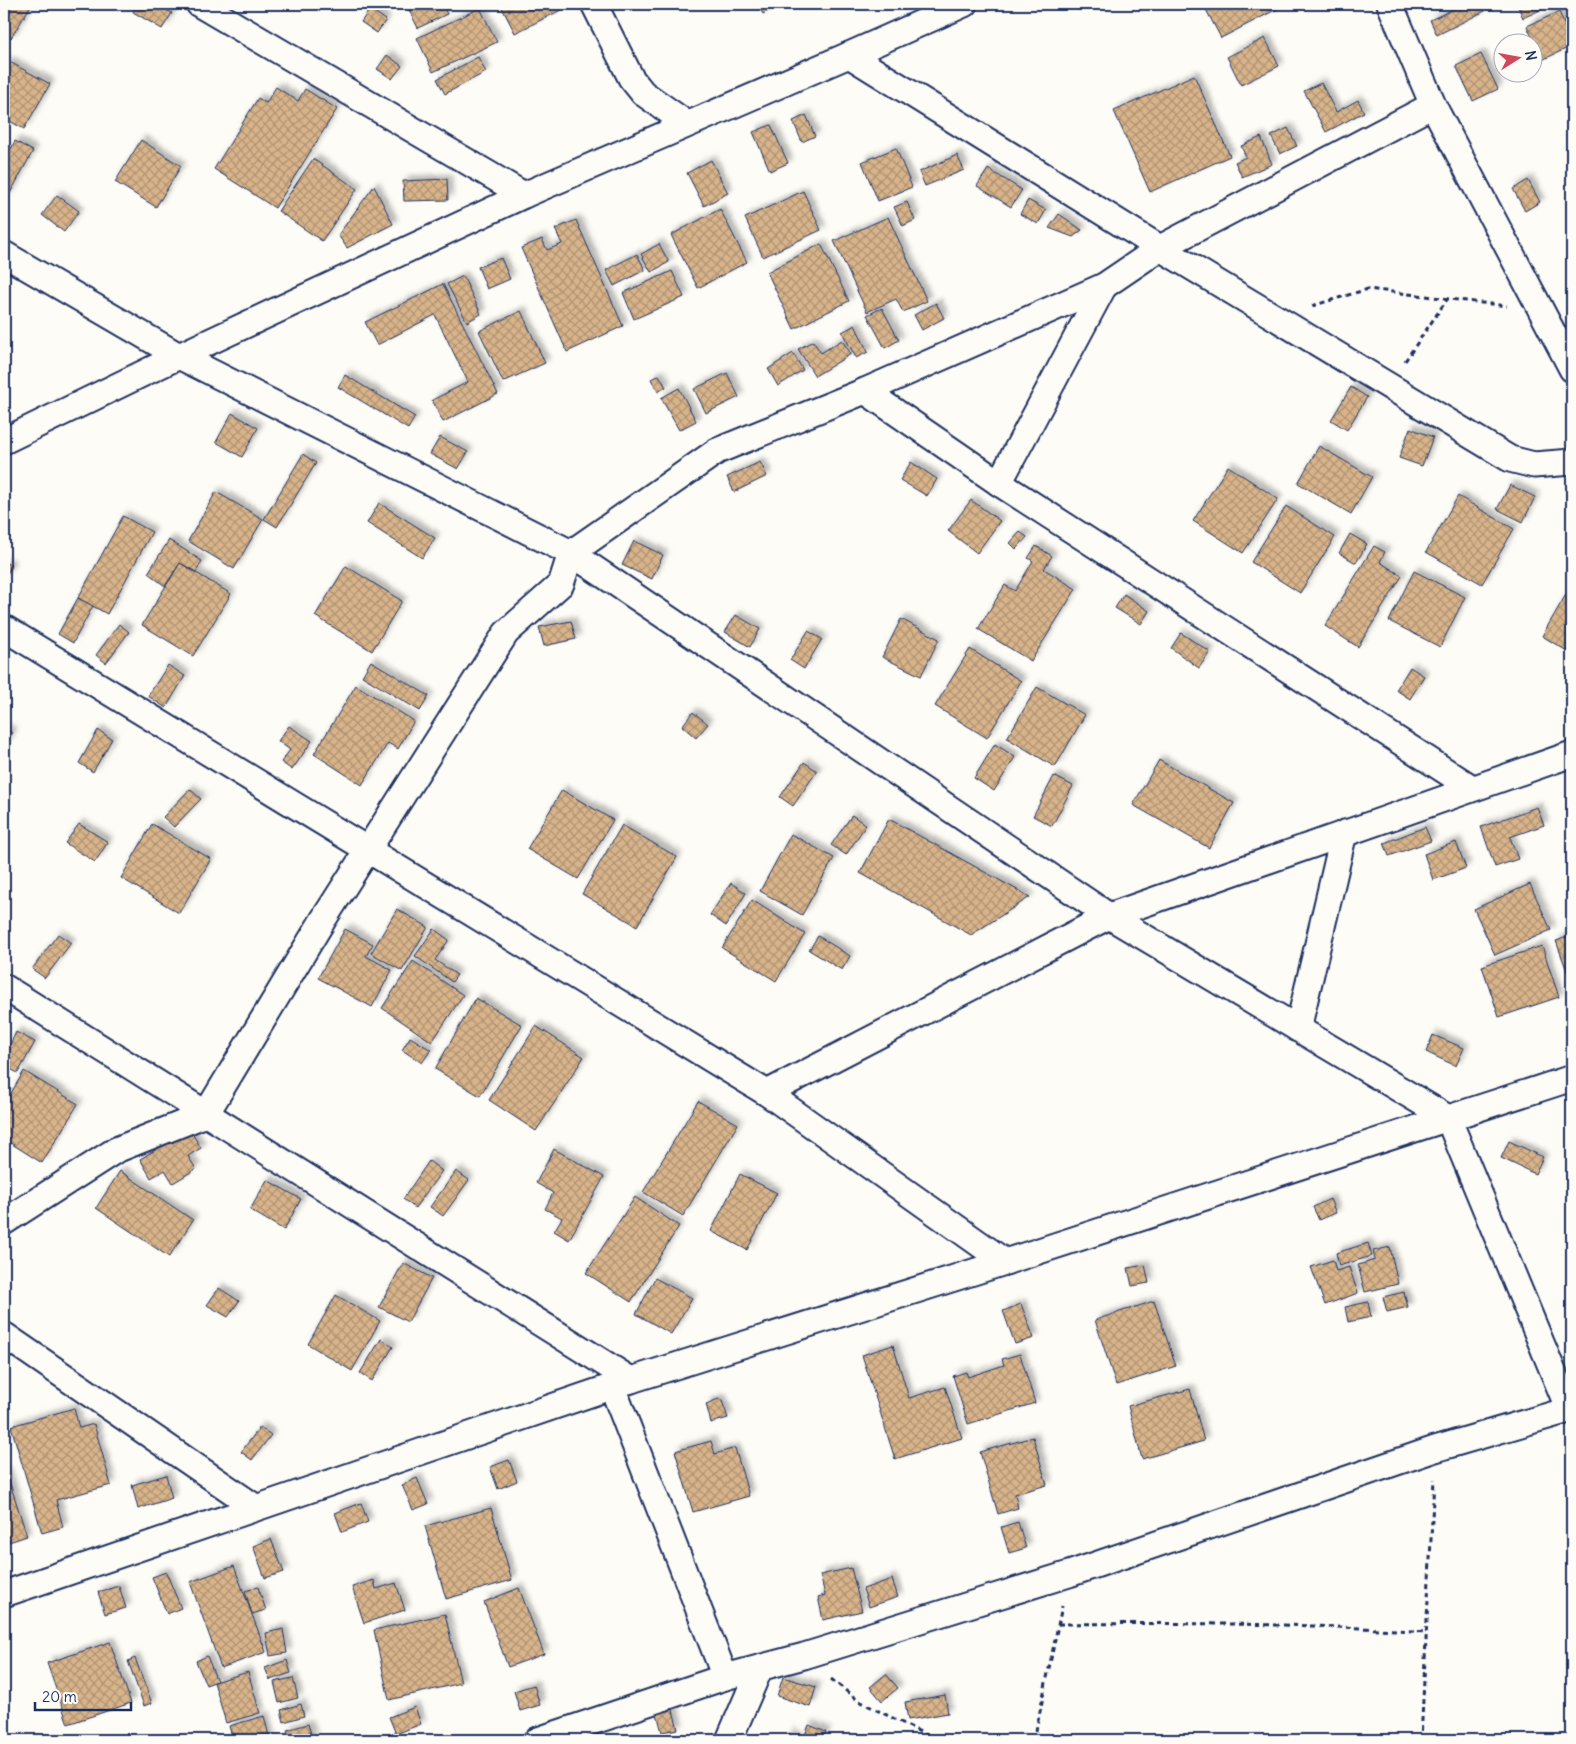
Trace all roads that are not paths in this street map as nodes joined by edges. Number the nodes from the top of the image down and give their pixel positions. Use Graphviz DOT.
graph roads {
  1 [pos="594,4"];
  2 [pos="964,4"];
  3 [pos="1390,4"];
  4 [pos="208,6"];
  5 [pos="849,56"];
  6 [pos="1432,105"];
  7 [pos="688,124"];
  8 [pos="524,195"];
  9 [pos="1160,248"];
  10 [pos="4,254"];
  11 [pos="1104,286"];
  12 [pos="179,356"];
  13 [pos="1572,369"];
  14 [pos="865,391"];
  15 [pos="4,442"];
  16 [pos="1572,462"];
  17 [pos="999,483"];
  18 [pos="571,553"];
  19 [pos="4,628"];
  20 [pos="1572,754"];
  21 [pos="1472,788"];
  22 [pos="1344,833"];
  23 [pos="367,851"];
  24 [pos="1109,916"];
  25 [pos="4,987"];
  26 [pos="1298,1029"];
  27 [pos="1572,1078"];
  28 [pos="767,1094"];
  29 [pos="206,1114"];
  30 [pos="1448,1118"];
  31 [pos="4,1222"];
  32 [pos="1005,1262"];
  33 [pos="4,1335"];
  34 [pos="622,1383"];
  35 [pos="1571,1409"];
  36 [pos="255,1507"];
  37 [pos="4,1594"];
  38 [pos="760,1668"];
  39 [pos="725,1677"];
  40 [pos="538,1740"];
  41 [pos="729,1740"];
  1 -- 7 [label="street"];
  2 -- 5 [label="street"];
  3 -- 6 [label="street"];
  4 -- 8 [label="street"];
  5 -- 7 [label="street"];
  5 -- 9 [label="street"];
  6 -- 9 [label="street"];
  6 -- 13 [label="street"];
  7 -- 8 [label="street"];
  8 -- 12 [label="street"];
  9 -- 11 [label="street"];
  9 -- 16 [label="street"];
  10 -- 12 [label="street"];
  11 -- 14 [label="street"];
  11 -- 17 [label="street"];
  12 -- 15 [label="street"];
  12 -- 18 [label="street"];
  14 -- 17 [label="street"];
  14 -- 18 [label="street"];
  17 -- 21 [label="street"];
  18 -- 23 [label="street"];
  18 -- 24 [label="street"];
  19 -- 23 [label="street"];
  20 -- 21 [label="street"];
  21 -- 22 [label="street"];
  22 -- 24 [label="street"];
  22 -- 26 [label="street"];
  23 -- 28 [label="street"];
  23 -- 29 [label="street"];
  24 -- 26 [label="street"];
  24 -- 28 [label="street"];
  25 -- 29 [label="street"];
  26 -- 30 [label="street"];
  27 -- 30 [label="street"];
  28 -- 32 [label="street"];
  29 -- 31 [label="street"];
  29 -- 34 [label="street"];
  30 -- 32 [label="street"];
  30 -- 35 [label="street"];
  32 -- 34 [label="street"];
  33 -- 36 [label="street"];
  34 -- 36 [label="street"];
  34 -- 39 [label="street"];
  35 -- 38 [label="street"];
  36 -- 37 [label="street"];
  38 -- 39 [label="street"];
  38 -- 41 [label="street"];
  39 -- 40 [label="street"];
}
